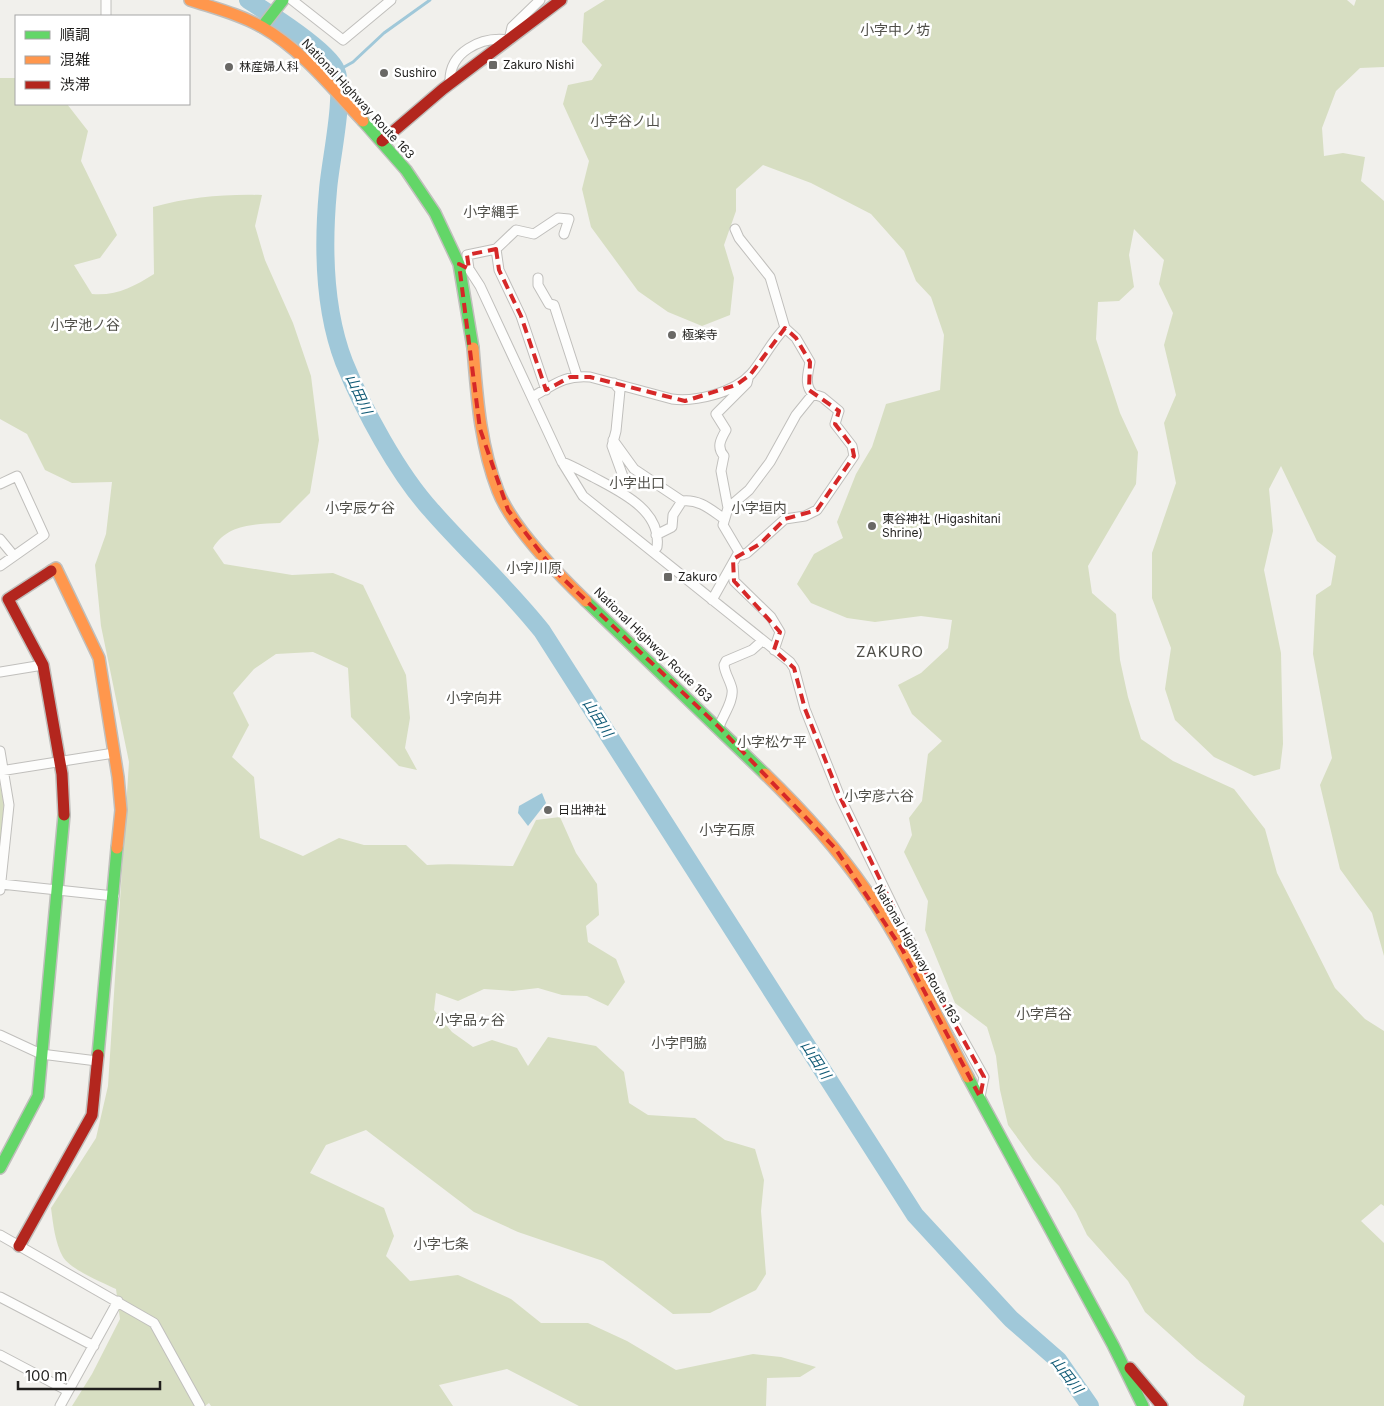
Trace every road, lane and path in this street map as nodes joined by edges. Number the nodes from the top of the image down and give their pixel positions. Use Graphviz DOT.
graph roads {
  1 [pos="106,0"];
  2 [pos="190,0"];
  3 [pos="292,0"];
  4 [pos="391,0"];
  5 [pos="540,0"];
  6 [pos="561,0"];
  7 [pos="281,2"];
  8 [pos="106,15"];
  9 [pos="265,23"];
  10 [pos="508,40"];
  11 [pos="450,84"];
  12 [pos="382,141"];
  13 [pos="735,230"];
  14 [pos="564,234"];
  15 [pos="496,249"];
  16 [pos="464,267"];
  17 [pos="538,278"];
  18 [pos="785,328"];
  19 [pos="750,375"];
  20 [pos="577,376"];
  21 [pos="614,383"];
  22 [pos="546,390"];
  23 [pos="814,394"];
  24 [pos="532,397"];
  25 [pos="613,440"];
  26 [pos="562,462"];
  27 [pos="0,484"];
  28 [pos="622,492"];
  29 [pos="682,501"];
  30 [pos="728,508"];
  31 [pos="723,518"];
  32 [pos="656,535"];
  33 [pos="0,539"];
  34 [pos="653,552"];
  35 [pos="739,552"];
  36 [pos="14,556"];
  37 [pos="733,563"];
  38 [pos="0,566"];
  39 [pos="712,600"];
  40 [pos="762,641"];
  41 [pos="774,650"];
  42 [pos="43,665"];
  43 [pos="0,672"];
  44 [pos="719,728"];
  45 [pos="0,751"];
  46 [pos="114,753"];
  47 [pos="60,761"];
  48 [pos="2,771"];
  49 [pos="1,884"];
  50 [pos="58,889"];
  51 [pos="0,890"];
  52 [pos="114,896"];
  53 [pos="0,1035"];
  54 [pos="41,1054"];
  55 [pos="97,1061"];
  56 [pos="980,1097"];
  57 [pos="0,1168"];
  58 [pos="0,1235"];
  59 [pos="19,1246"];
  60 [pos="0,1297"];
  61 [pos="118,1301"];
  62 [pos="1113,1345"];
  63 [pos="94,1346"];
  64 [pos="0,1355"];
  65 [pos="1128,1366"];
  66 [pos="68,1391"];
  67 [pos="1140,1403"];
  68 [pos="60,1406"];
  69 [pos="200,1406"];
  70 [pos="1155,1406"];
  71 [pos="1162,1406"];
  1 -- 8 [label="street"];
  2 -- 9 [label="main road, National Highway Route 163"];
  3 -- 4 [label="street"];
  5 -- 10 [label="street"];
  6 -- 10 [label="main road"];
  7 -- 9 [label="main road"];
  9 -- 12 [label="main road, National Highway Route 163"];
  10 -- 11 [label="main road"];
  10 -- 11 [label="street"];
  11 -- 12 [label="main road"];
  12 -- 16 [label="main road, National Highway Route 163"];
  13 -- 18 [label="street"];
  14 -- 15 [label="street"];
  15 -- 16 [label="street"];
  15 -- 22 [label="street"];
  16 -- 24 [label="street"];
  16 -- 44 [label="main road, National Highway Route 163"];
  17 -- 20 [label="street"];
  18 -- 19 [label="street"];
  18 -- 23 [label="street"];
  19 -- 21 [label="street"];
  19 -- 30 [label="street"];
  20 -- 21 [label="street"];
  20 -- 22 [label="street"];
  21 -- 25 [label="street"];
  22 -- 24 [label="street"];
  23 -- 30 [label="street"];
  23 -- 35 [label="street"];
  24 -- 26 [label="street"];
  25 -- 28 [label="street"];
  25 -- 29 [label="street"];
  26 -- 28 [label="street"];
  26 -- 34 [label="street"];
  27 -- 36 [label="street"];
  28 -- 32 [label="street"];
  29 -- 31 [label="street"];
  29 -- 32 [label="street"];
  30 -- 31 [label="street"];
  31 -- 35 [label="street"];
  32 -- 34 [label="street"];
  33 -- 36 [label="street"];
  34 -- 39 [label="street"];
  35 -- 37 [label="street"];
  36 -- 38 [label="street"];
  37 -- 39 [label="street"];
  37 -- 41 [label="street"];
  39 -- 40 [label="street"];
  40 -- 41 [label="street"];
  40 -- 44 [label="street"];
  41 -- 56 [label="street"];
  42 -- 43 [label="street"];
  42 -- 46 [label="main road"];
  42 -- 47 [label="main road"];
  44 -- 56 [label="main road, National Highway Route 163"];
  45 -- 48 [label="street"];
  46 -- 47 [label="street"];
  46 -- 52 [label="main road"];
  47 -- 48 [label="street"];
  47 -- 50 [label="main road"];
  48 -- 49 [label="street"];
  49 -- 50 [label="street"];
  49 -- 51 [label="street"];
  50 -- 52 [label="street"];
  50 -- 54 [label="main road"];
  52 -- 55 [label="main road"];
  53 -- 54 [label="street"];
  54 -- 55 [label="street"];
  54 -- 57 [label="main road"];
  55 -- 59 [label="main road"];
  56 -- 62 [label="main road, National Highway Route 163"];
  58 -- 59 [label="street"];
  59 -- 61 [label="street"];
  60 -- 63 [label="street"];
  61 -- 63 [label="street"];
  61 -- 69 [label="street"];
  62 -- 65 [label="main road, National Highway Route 163"];
  62 -- 67 [label="main road, National Highway Route 163"];
  63 -- 66 [label="street"];
  64 -- 66 [label="street"];
  65 -- 70 [label="main road, National Highway Route 163"];
  65 -- 71 [label="main road"];
  66 -- 68 [label="street"];
}
